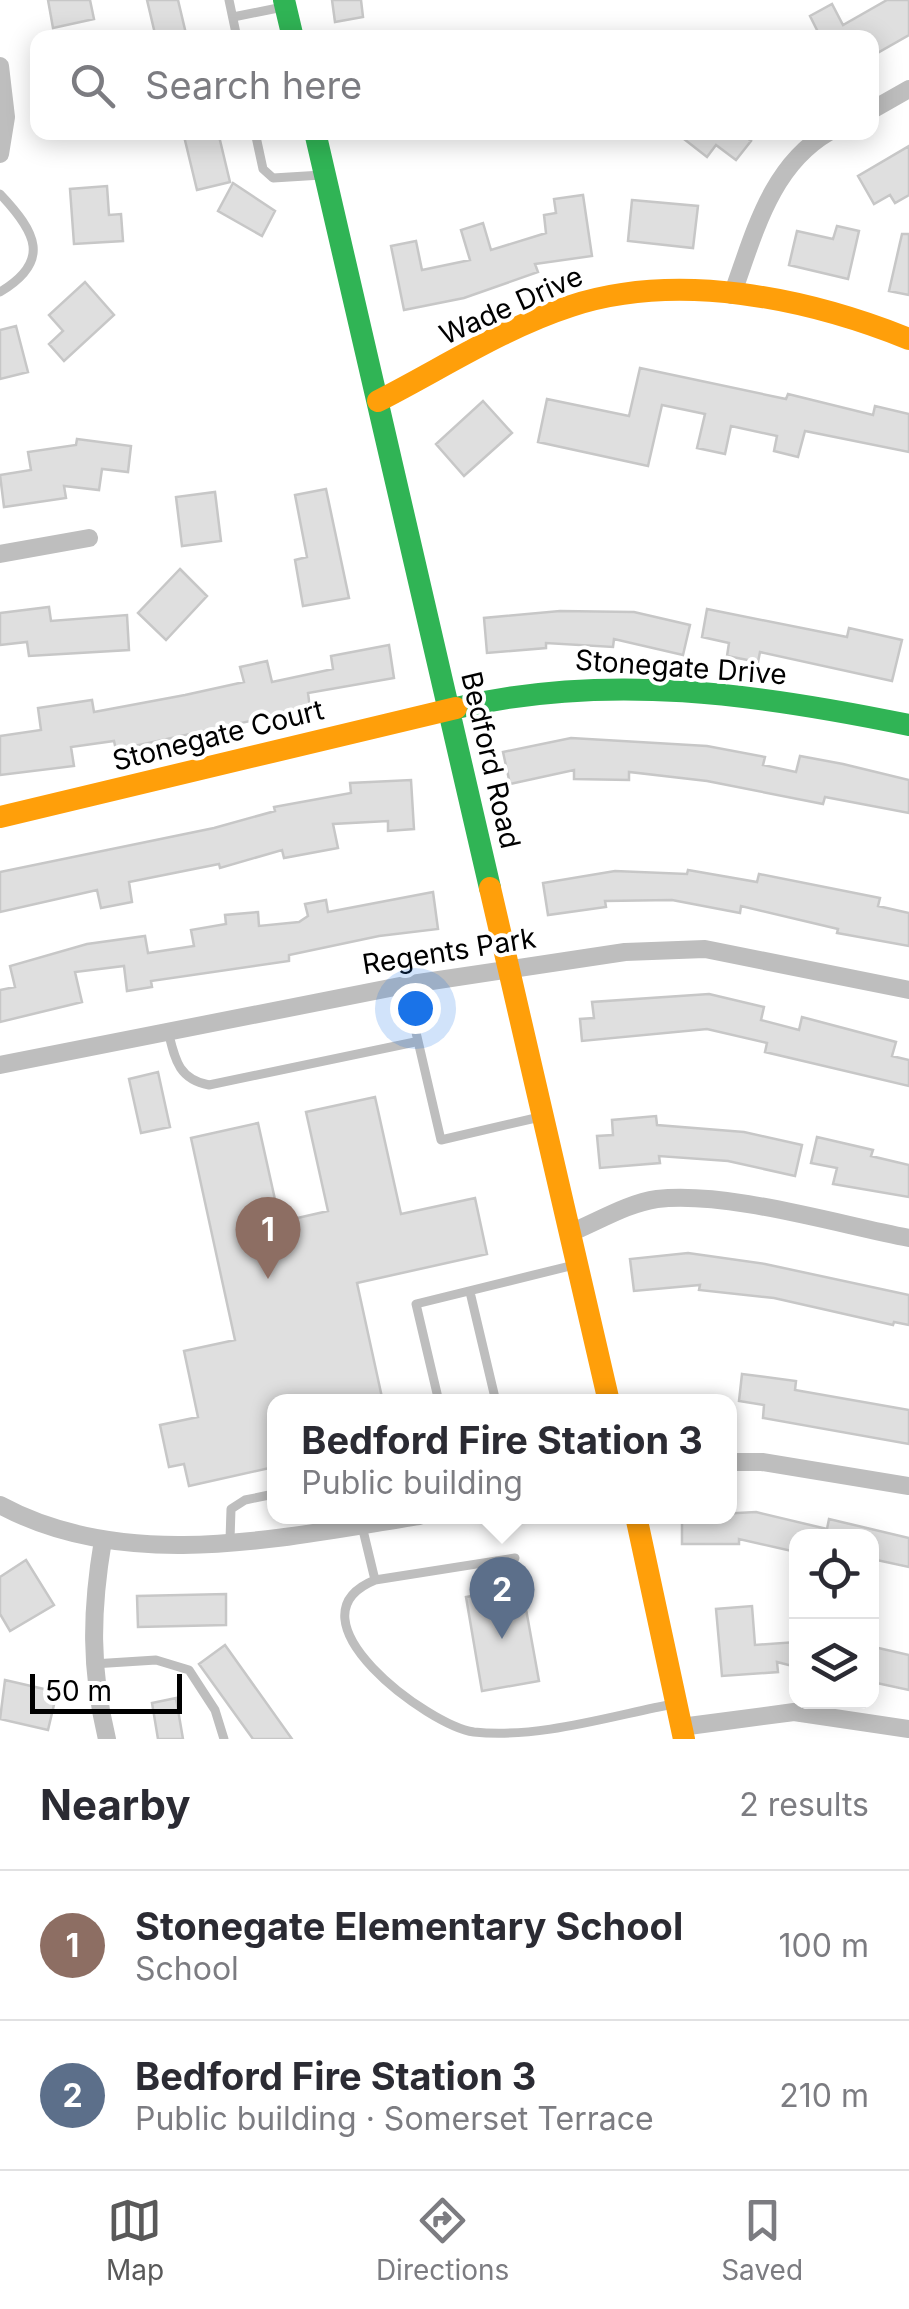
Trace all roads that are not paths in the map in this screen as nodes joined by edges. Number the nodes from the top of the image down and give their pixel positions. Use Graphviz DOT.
graph roads {
  1 [pos="229,0"];
  2 [pos="284,3"];
  3 [pos="233,18"];
  4 [pos="235,30"];
  5 [pos="290,30"];
  6 [pos="0,66"];
  7 [pos="909,90"];
  8 [pos="879,106"];
  9 [pos="258,140"];
  10 [pos="317,140"];
  11 [pos="819,140"];
  12 [pos="0,154"];
  13 [pos="324,174"];
  14 [pos="0,194"];
  15 [pos="0,292"];
  16 [pos="732,295"];
  17 [pos="909,340"];
  18 [pos="378,401"];
  19 [pos="89,538"];
  20 [pos="0,554"];
  21 [pos="449,710"];
  22 [pos="909,725"];
  23 [pos="0,817"];
  24 [pos="508,969"];
  25 [pos="405,984"];
  26 [pos="909,990"];
  27 [pos="168,1029"];
  28 [pos="415,1042"];
  29 [pos="0,1065"];
  30 [pos="543,1116"];
  31 [pos="570,1233"];
  32 [pos="909,1238"];
  33 [pos="577,1265"];
  34 [pos="470,1292"];
  35 [pos="437,1394"];
  36 [pos="494,1394"];
  37 [pos="607,1394"];
  38 [pos="737,1462"];
  39 [pos="909,1486"];
  40 [pos="267,1496"];
  41 [pos="0,1505"];
  42 [pos="368,1524"];
  43 [pos="638,1524"];
  44 [pos="362,1525"];
  45 [pos="104,1540"];
  46 [pos="230,1540"];
  47 [pos="515,1558"];
  48 [pos="375,1580"];
  49 [pos="93,1664"];
  50 [pos="680,1723"];
  51 [pos="909,1729"];
  52 [pos="107,1739"];
  53 [pos="224,1739"];
  1 -- 3 [label="lane"];
  2 -- 3 [label="lane"];
  2 -- 5 [label="main road"];
  3 -- 4 [label="lane"];
  6 -- 12 [label="street"];
  7 -- 8 [label="street"];
  9 -- 13 [label="lane"];
  10 -- 13 [label="main road, Bedford Road"];
  11 -- 16 [label="street"];
  13 -- 18 [label="main road, Bedford Road"];
  14 -- 15 [label="lane"];
  16 -- 17 [label="main road, Wade Drive"];
  16 -- 18 [label="main road, Wade Drive"];
  18 -- 21 [label="main road, Bedford Road"];
  19 -- 20 [label="street"];
  21 -- 22 [label="main road, Stonegate Drive"];
  21 -- 23 [label="main road, Stonegate Court"];
  21 -- 24 [label="main road, Bedford Road"];
  24 -- 25 [label="street, Regents Park"];
  24 -- 26 [label="street, Regents Park"];
  24 -- 30 [label="main road, Bedford Road"];
  25 -- 27 [label="street, Regents Park"];
  25 -- 28 [label="lane"];
  27 -- 28 [label="lane"];
  27 -- 29 [label="street, Regents Park"];
  28 -- 30 [label="lane"];
  30 -- 31 [label="main road, Bedford Road"];
  31 -- 32 [label="street"];
  31 -- 33 [label="main road, Bedford Road"];
  33 -- 34 [label="lane"];
  33 -- 37 [label="main road, Bedford Road"];
  34 -- 35 [label="lane"];
  34 -- 36 [label="lane"];
  38 -- 39 [label="street"];
  40 -- 46 [label="lane"];
  41 -- 45 [label="street"];
  42 -- 44 [label="street"];
  43 -- 50 [label="main road"];
  44 -- 46 [label="street"];
  44 -- 48 [label="lane"];
  45 -- 46 [label="street"];
  45 -- 49 [label="street"];
  47 -- 48 [label="lane"];
  48 -- 50 [label="lane"];
  49 -- 52 [label="street"];
  49 -- 53 [label="lane"];
  50 -- 51 [label="street"];
}
